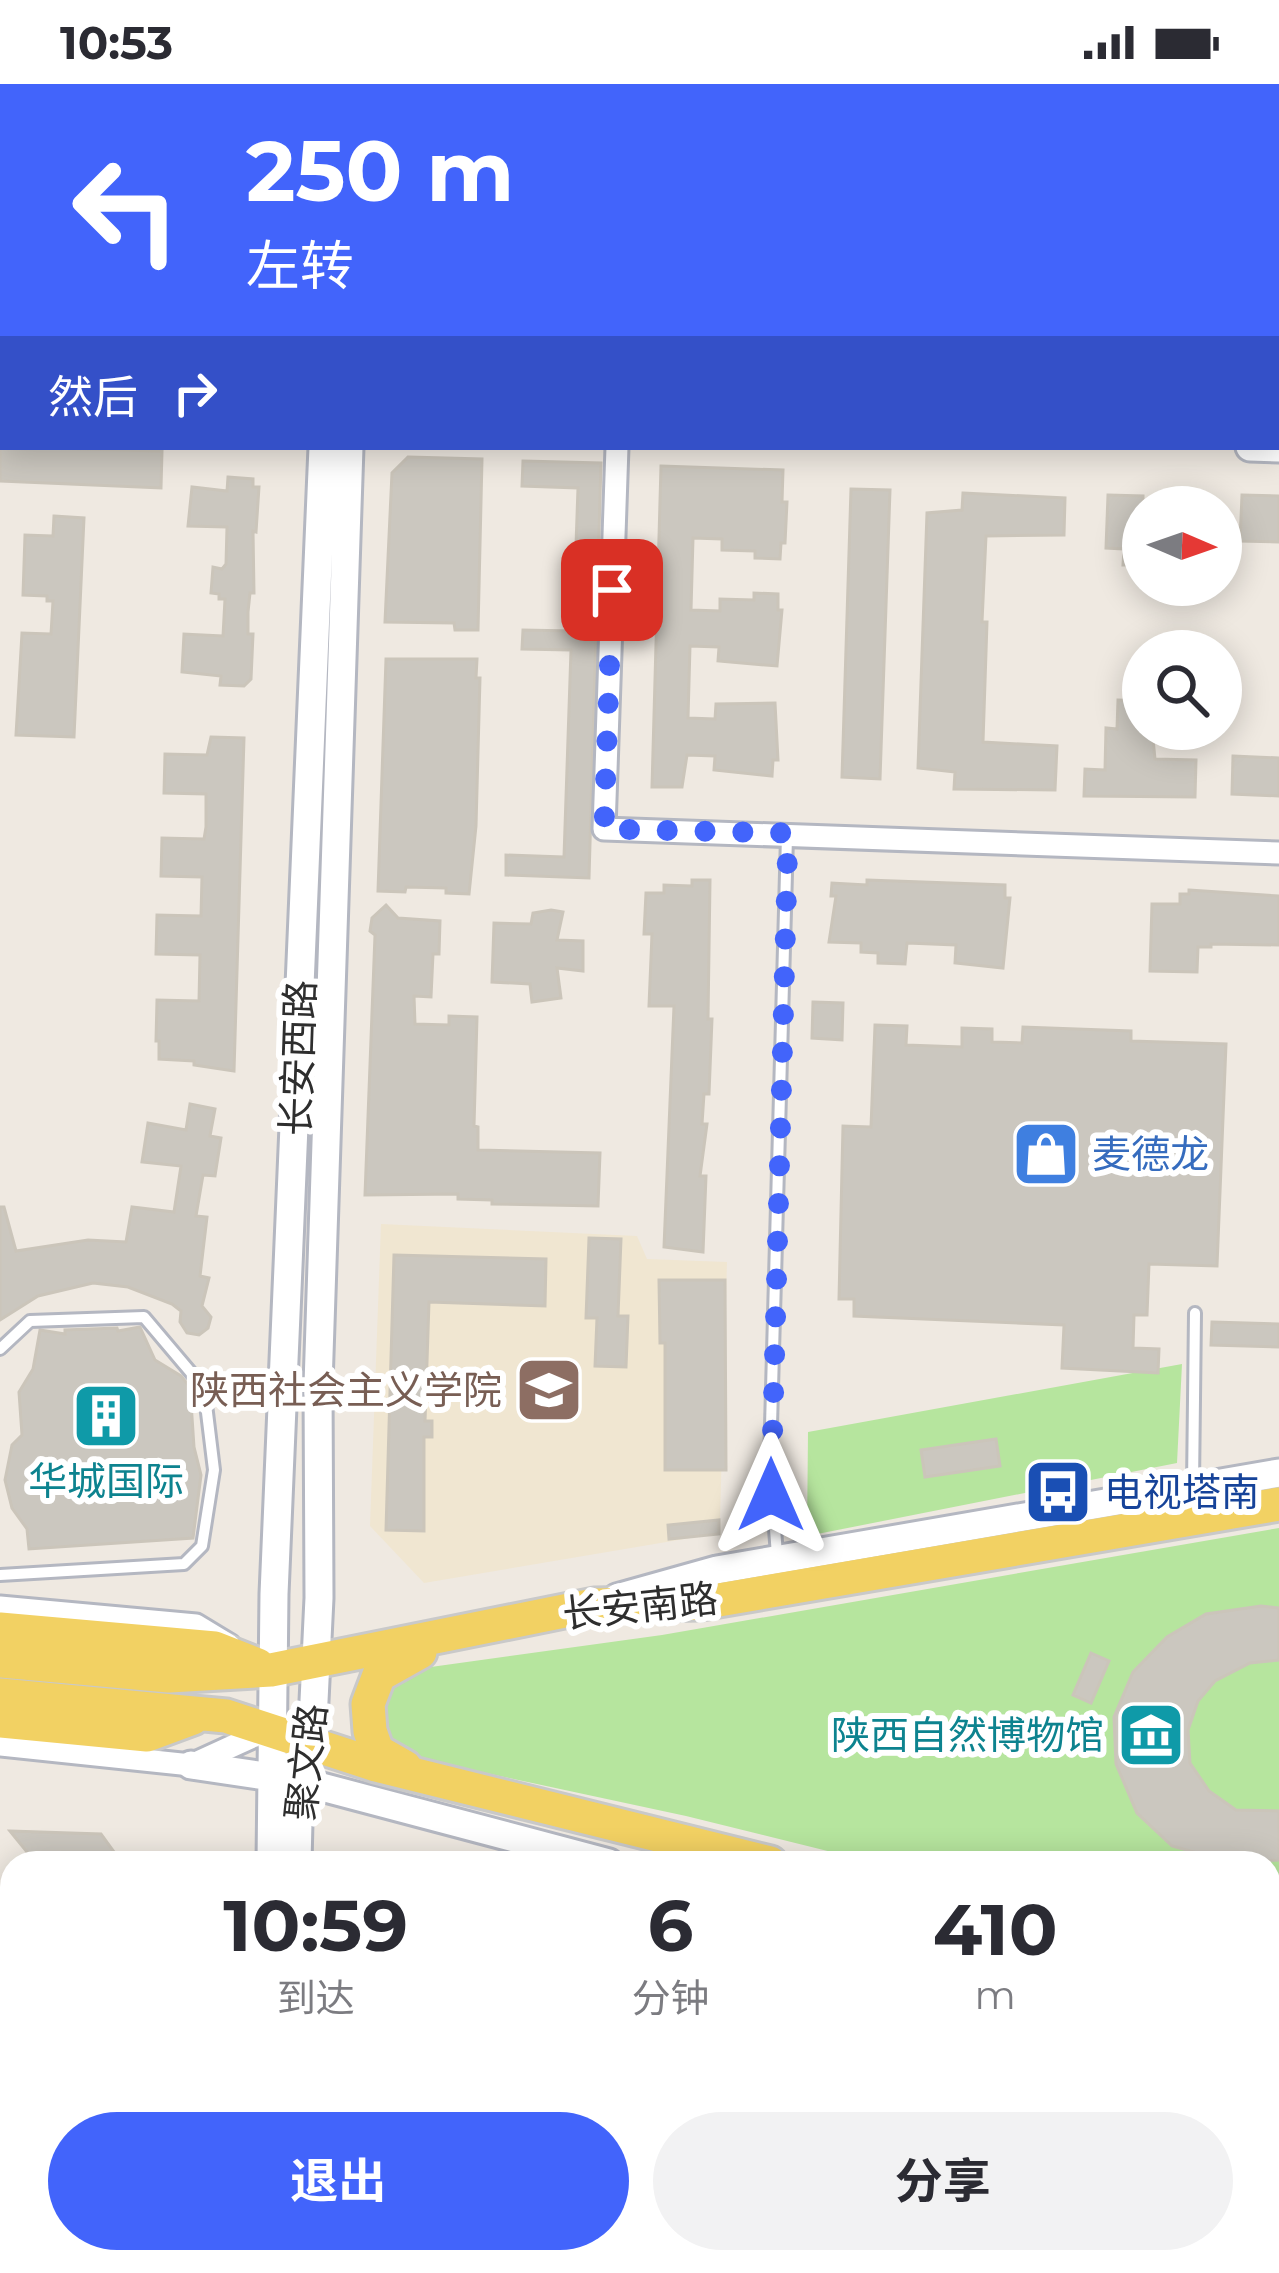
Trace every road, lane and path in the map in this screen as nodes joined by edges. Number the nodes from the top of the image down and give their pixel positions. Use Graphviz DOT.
graph roads {
  1 [pos="323,450"];
  2 [pos="350,450"];
  3 [pos="617,450"];
  4 [pos="788,833"];
  5 [pos="1279,853"];
  6 [pos="1195,1313"];
  7 [pos="0,1349"];
  8 [pos="284,1383"];
  9 [pos="204,1388"];
  10 [pos="1279,1473"];
  11 [pos="1193,1489"];
  12 [pos="1279,1504"];
  13 [pos="778,1560"];
  14 [pos="0,1575"];
  15 [pos="594,1605"];
  16 [pos="0,1607"];
  17 [pos="0,1629"];
  18 [pos="460,1634"];
  19 [pos="0,1661"];
  20 [pos="316,1661"];
  21 [pos="271,1670"];
  22 [pos="0,1695"];
  23 [pos="205,1714"];
  24 [pos="0,1721"];
  25 [pos="270,1730"];
  26 [pos="312,1742"];
  27 [pos="0,1745"];
  28 [pos="190,1765"];
  29 [pos="286,1778"];
  30 [pos="427,1778"];
  31 [pos="654,1834"];
  32 [pos="273,1851"];
  33 [pos="295,1851"];
  34 [pos="563,1851"];
  35 [pos="675,1851"];
  36 [pos="722,1851"];
  1 -- 8 [label="main road, 长安西路"];
  2 -- 20 [label="main road, 长安西路"];
  3 -- 4 [label="street"];
  4 -- 5 [label="street"];
  4 -- 13 [label="lane"];
  6 -- 11 [label="lane"];
  7 -- 9 [label="lane"];
  8 -- 9 [label="lane"];
  8 -- 21 [label="main road, 长安西路"];
  9 -- 14 [label="lane"];
  10 -- 11 [label="main road"];
  11 -- 13 [label="main road"];
  12 -- 15 [label="main road, 长安南路"];
  13 -- 15 [label="main road"];
  15 -- 18 [label="main road, 长安南路"];
  16 -- 21 [label="street"];
  17 -- 21 [label="main road"];
  18 -- 20 [label="main road, 长安南路"];
  18 -- 30 [label="main road"];
  19 -- 21 [label="main road, 长安南路"];
  20 -- 21 [label="main road, 长安南路"];
  20 -- 26 [label="main road, 聚文路"];
  21 -- 25 [label="main road, 聚文路"];
  22 -- 23 [label="main road"];
  23 -- 24 [label="main road"];
  23 -- 25 [label="main road"];
  25 -- 26 [label="main road"];
  25 -- 28 [label="street"];
  25 -- 29 [label="main road, 聚文路"];
  26 -- 29 [label="main road, 聚文路"];
  26 -- 30 [label="main road"];
  27 -- 28 [label="street"];
  28 -- 29 [label="main road"];
  29 -- 32 [label="main road, 聚文路"];
  29 -- 33 [label="main road, 聚文路"];
  29 -- 34 [label="main road"];
  30 -- 31 [label="main road"];
  31 -- 35 [label="main road"];
  31 -- 36 [label="main road"];
}
